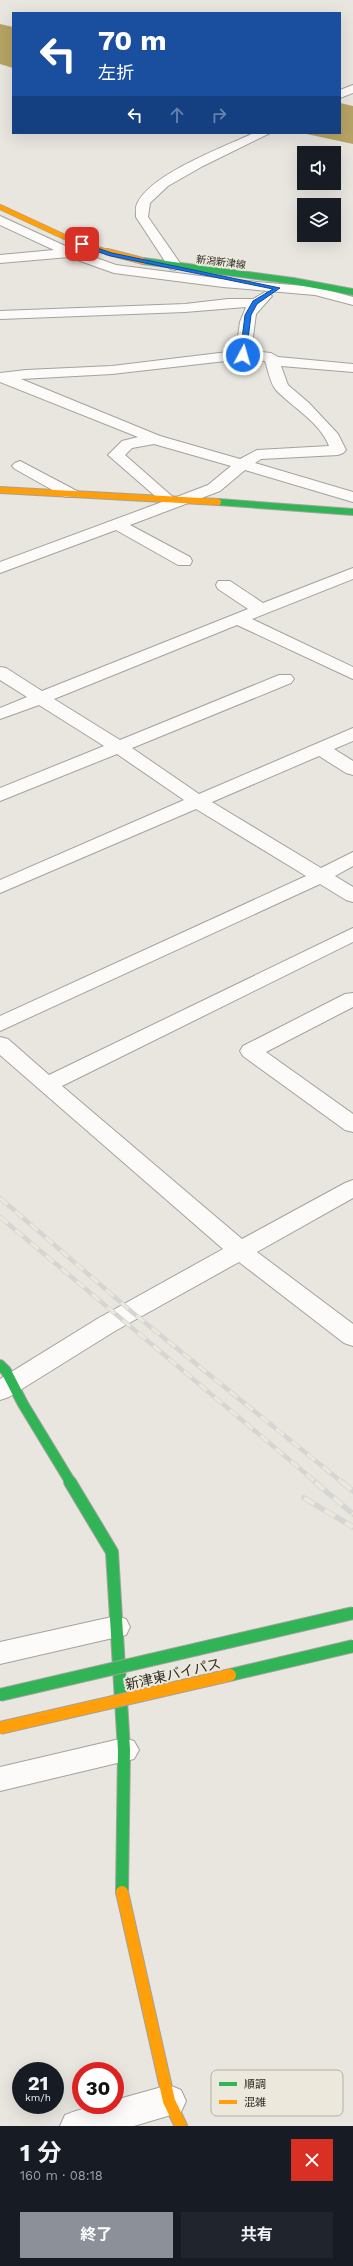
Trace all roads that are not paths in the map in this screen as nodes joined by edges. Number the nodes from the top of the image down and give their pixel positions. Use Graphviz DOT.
graph roads {
  1 [pos="353,88"];
  2 [pos="341,94"];
  3 [pos="262,134"];
  4 [pos="0,207"];
  5 [pos="0,220"];
  6 [pos="70,253"];
  7 [pos="30,257"];
  8 [pos="0,259"];
  9 [pos="181,268"];
  10 [pos="0,271"];
  11 [pos="278,288"];
  12 [pos="353,292"];
  13 [pos="353,301"];
  14 [pos="255,303"];
  15 [pos="0,315"];
  16 [pos="243,355"];
  17 [pos="273,361"];
  18 [pos="353,368"];
  19 [pos="1,377"];
  20 [pos="155,439"];
  21 [pos="243,464"];
  22 [pos="20,466"];
  23 [pos="0,490"];
  24 [pos="71,494"];
  25 [pos="353,497"];
  26 [pos="166,498"];
  27 [pos="187,500"];
  28 [pos="353,512"];
  29 [pos="119,525"];
  30 [pos="184,561"];
  31 [pos="0,568"];
  32 [pos="353,573"];
  33 [pos="224,585"];
  34 [pos="260,609"];
  35 [pos="238,619"];
  36 [pos="0,672"];
  37 [pos="353,674"];
  38 [pos="285,679"];
  39 [pos="39,698"];
  40 [pos="0,714"];
  41 [pos="353,734"];
  42 [pos="117,746"];
  43 [pos="319,748"];
  44 [pos="353,769"];
  45 [pos="0,795"];
  46 [pos="196,801"];
  47 [pos="353,858"];
  48 [pos="321,876"];
  49 [pos="0,887"];
  50 [pos="353,896"];
  51 [pos="353,934"];
  52 [pos="353,999"];
  53 [pos="0,1024"];
  54 [pos="0,1044"];
  55 [pos="48,1084"];
  56 [pos="353,1125"];
  57 [pos="353,1188"];
  58 [pos="239,1250"];
  59 [pos="353,1337"];
  60 [pos="4,1380"];
  61 [pos="353,1613"];
  62 [pos="116,1627"];
  63 [pos="353,1646"];
  64 [pos="0,1653"];
  65 [pos="0,1695"];
  66 [pos="0,1728"];
  67 [pos="124,1750"];
  68 [pos="0,1779"];
  69 [pos="175,2114"];
  70 [pos="77,2126"];
  1 -- 2 [label="street"];
  3 -- 9 [label="street"];
  4 -- 9 [label="main road, 新潟新津線"];
  5 -- 6 [label="street"];
  6 -- 7 [label="street"];
  6 -- 9 [label="street"];
  6 -- 11 [label="street"];
  7 -- 8 [label="street"];
  7 -- 10 [label="street"];
  9 -- 11 [label="street"];
  9 -- 12 [label="main road, 新潟新津線"];
  11 -- 13 [label="street"];
  11 -- 14 [label="street"];
  14 -- 15 [label="street"];
  14 -- 16 [label="street"];
  16 -- 17 [label="street"];
  16 -- 19 [label="street"];
  17 -- 18 [label="street"];
  17 -- 21 [label="street"];
  19 -- 20 [label="street"];
  20 -- 21 [label="street"];
  20 -- 26 [label="street"];
  21 -- 25 [label="street"];
  21 -- 27 [label="street"];
  22 -- 24 [label="street"];
  23 -- 24 [label="main road"];
  24 -- 26 [label="main road"];
  26 -- 27 [label="main road"];
  27 -- 28 [label="main road"];
  27 -- 29 [label="street"];
  29 -- 30 [label="street"];
  29 -- 31 [label="street"];
  32 -- 34 [label="street"];
  33 -- 34 [label="street"];
  34 -- 35 [label="street"];
  35 -- 37 [label="street"];
  35 -- 39 [label="street"];
  36 -- 39 [label="street"];
  38 -- 42 [label="street"];
  39 -- 40 [label="street"];
  39 -- 42 [label="street"];
  41 -- 43 [label="street"];
  42 -- 45 [label="street"];
  42 -- 46 [label="street"];
  43 -- 44 [label="street"];
  43 -- 46 [label="street"];
  46 -- 48 [label="street"];
  46 -- 49 [label="street"];
  47 -- 48 [label="street"];
  48 -- 50 [label="street"];
  48 -- 53 [label="street"];
  51 -- 55 [label="street"];
  52 -- 56 [label="street"];
  54 -- 55 [label="street"];
  55 -- 58 [label="street"];
  57 -- 58 [label="street"];
  58 -- 59 [label="street"];
  58 -- 60 [label="street"];
  60 -- 62 [label="main road"];
  61 -- 65 [label="main road, 新津東バイパス, bridge"];
  62 -- 64 [label="street"];
  62 -- 67 [label="main road"];
  63 -- 66 [label="main road, 新津東バイパス, bridge"];
  67 -- 68 [label="street"];
  67 -- 69 [label="main road"];
  69 -- 70 [label="street"];
}
